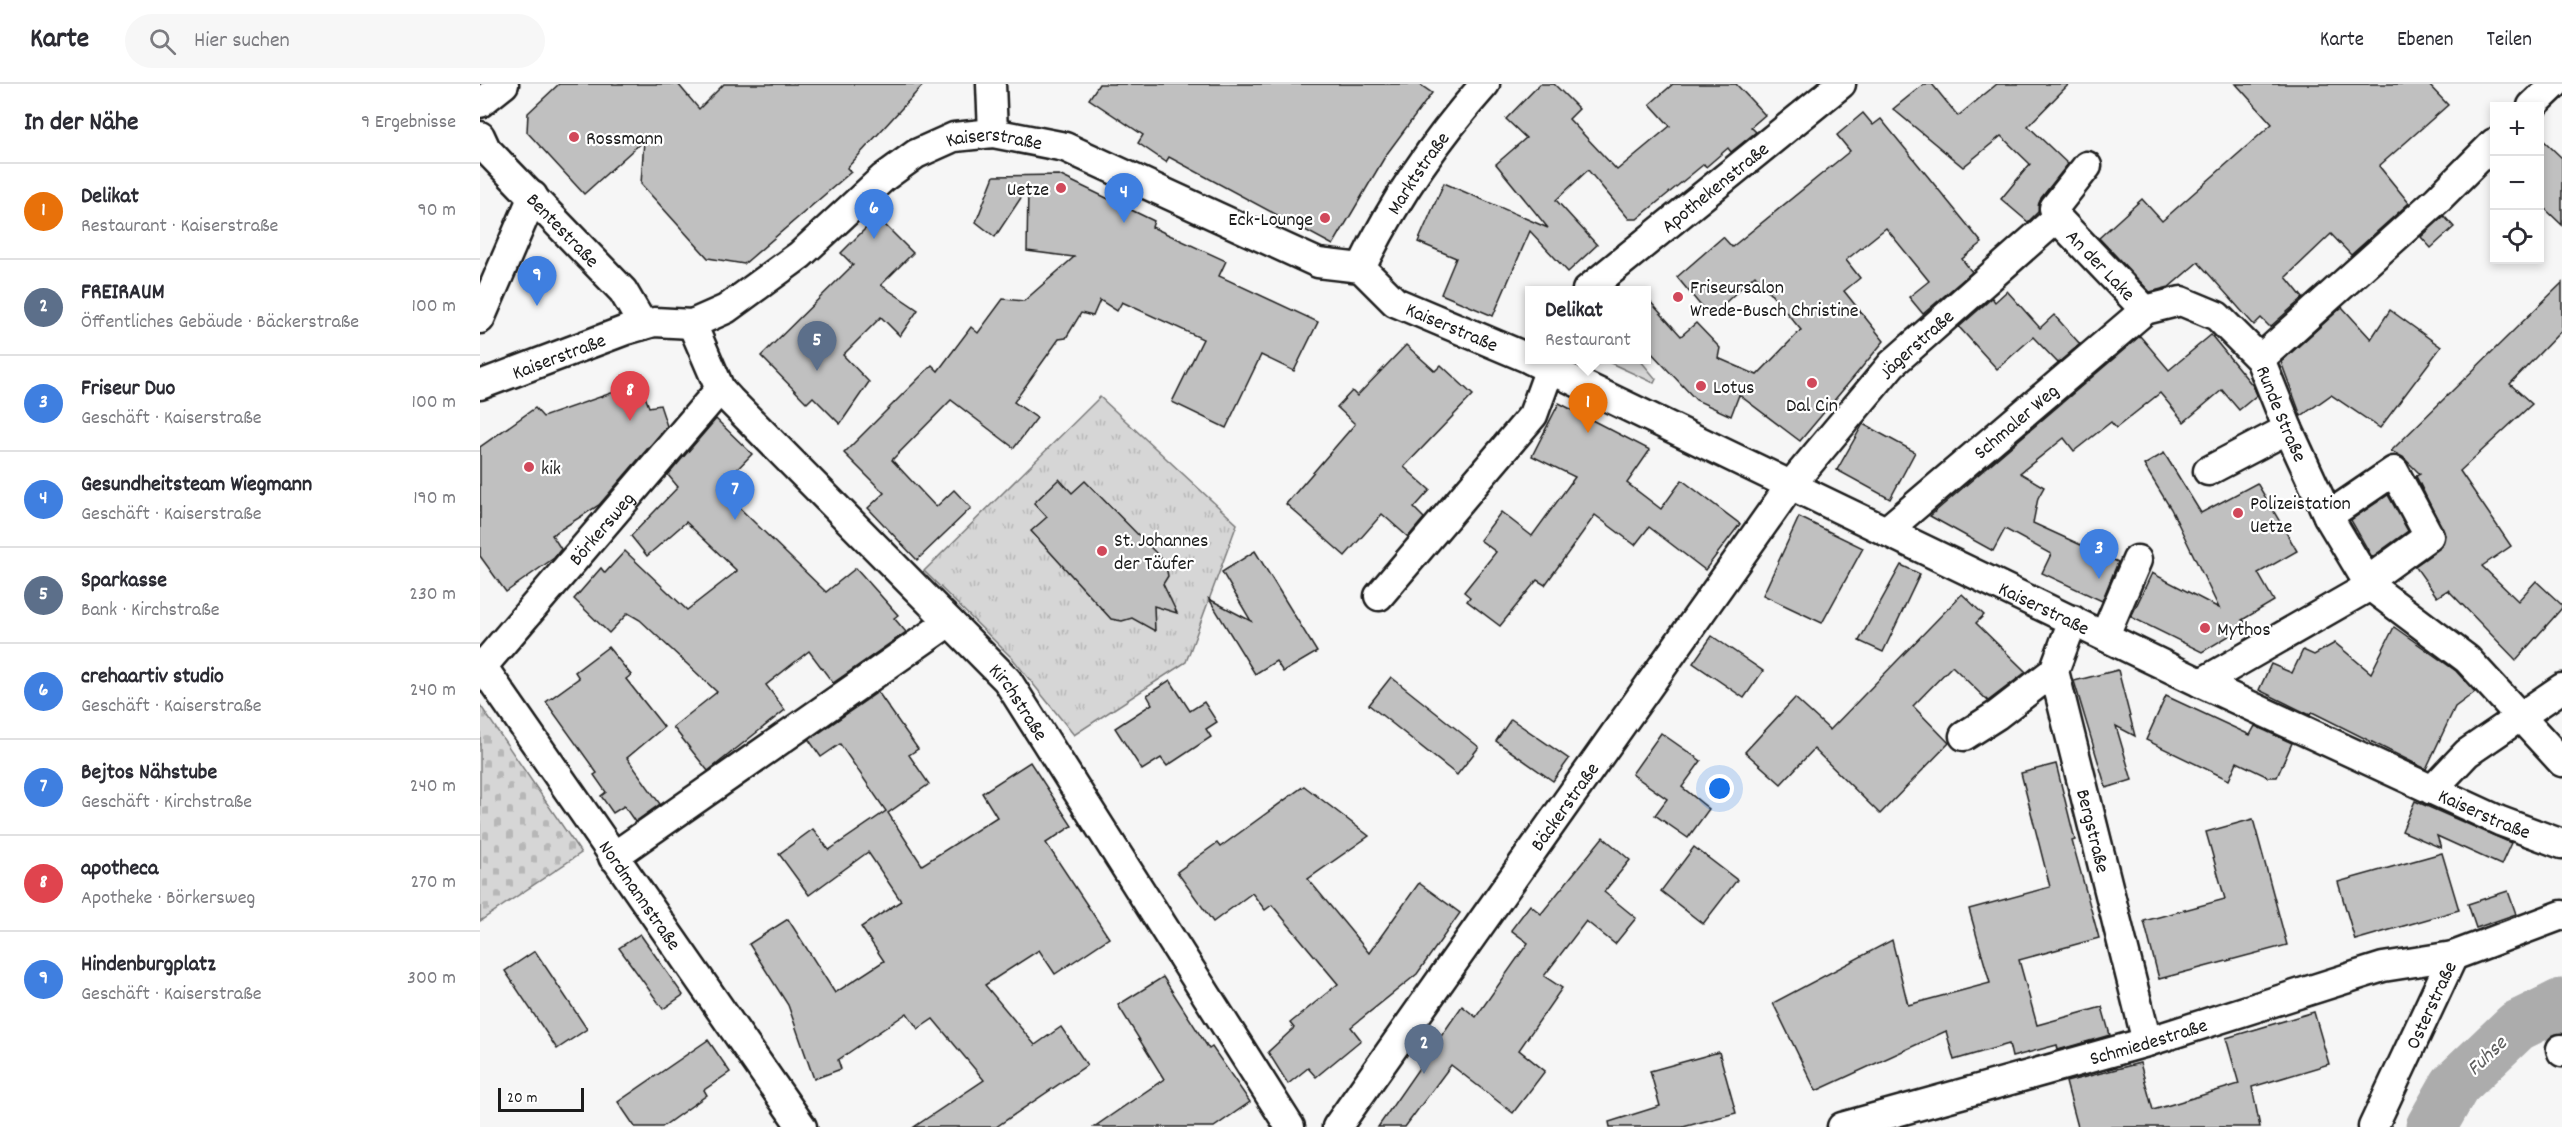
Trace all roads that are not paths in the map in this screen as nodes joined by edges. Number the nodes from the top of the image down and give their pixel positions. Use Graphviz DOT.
graph roads {
  1 [pos="504,84"];
  2 [pos="991,84"];
  3 [pos="1485,84"];
  4 [pos="1842,84"];
  5 [pos="2555,84"];
  6 [pos="2536,102"];
  7 [pos="480,103"];
  8 [pos="993,133"];
  9 [pos="480,136"];
  10 [pos="2490,147"];
  11 [pos="2087,166"];
  12 [pos="532,196"];
  13 [pos="2057,218"];
  14 [pos="1361,268"];
  15 [pos="1593,286"];
  16 [pos="2145,310"];
  17 [pos="480,319"];
  18 [pos="692,324"];
  19 [pos="643,325"];
  20 [pos="1525,355"];
  21 [pos="2260,359"];
  22 [pos="1541,364"];
  23 [pos="1547,364"];
  24 [pos="480,385"];
  25 [pos="720,389"];
  26 [pos="2288,429"];
  27 [pos="2208,471"];
  28 [pos="1790,486"];
  29 [pos="2328,516"];
  30 [pos="1886,531"];
  31 [pos="2137,560"];
  32 [pos="2368,583"];
  33 [pos="1379,596"];
  34 [pos="2073,620"];
  35 [pos="949,622"];
  36 [pos="2105,635"];
  37 [pos="481,665"];
  38 [pos="2054,671"];
  39 [pos="2201,683"];
  40 [pos="2562,688"];
  41 [pos="2521,716"];
  42 [pos="1964,736"];
  43 [pos="2562,762"];
  44 [pos="2432,790"];
  45 [pos="2562,844"];
  46 [pos="613,858"];
  47 [pos="2562,915"];
  48 [pos="2453,956"];
  49 [pos="2147,1042"];
  50 [pos="802,1127"];
  51 [pos="1290,1127"];
  52 [pos="1337,1127"];
  53 [pos="1842,1127"];
  54 [pos="2373,1127"];
  1 -- 7 [label="street"];
  2 -- 8 [label="street"];
  3 -- 14 [label="street, Marktstraße"];
  4 -- 15 [label="street, Apothekenstraße"];
  5 -- 6 [label="street"];
  8 -- 14 [label="street, Kaiserstraße"];
  8 -- 18 [label="street, Kaiserstraße"];
  9 -- 12 [label="street, Bentestraße"];
  10 -- 21 [label="street"];
  11 -- 13 [label="street"];
  12 -- 17 [label="street"];
  12 -- 19 [label="street, Bentestraße"];
  13 -- 16 [label="street, An der Lake"];
  13 -- 28 [label="street, Jägerstraße"];
  14 -- 20 [label="street, Kaiserstraße"];
  16 -- 21 [label="street, Runde Straße"];
  16 -- 30 [label="street, Schmaler Weg"];
  18 -- 19 [label="street, Kaiserstraße"];
  18 -- 25 [label="street, Kirchstraße"];
  19 -- 24 [label="street, Kaiserstraße"];
  21 -- 26 [label="street, Runde Straße"];
  22 -- 33 [label="street"];
  23 -- 28 [label="street, Kaiserstraße"];
  25 -- 35 [label="street, Kirchstraße"];
  25 -- 37 [label="street, Börkersweg"];
  26 -- 27 [label="street"];
  26 -- 29 [label="street, Runde Straße"];
  28 -- 30 [label="street, Kaiserstraße"];
  28 -- 52 [label="street, Bäckerstraße"];
  29 -- 32 [label="street, Runde Straße"];
  29 -- 32 [label="street"];
  30 -- 34 [label="street, Kaiserstraße"];
  31 -- 36 [label="street"];
  32 -- 39 [label="street"];
  32 -- 41 [label="street, Runde Straße"];
  34 -- 36 [label="street, Kaiserstraße"];
  34 -- 38 [label="street"];
  35 -- 46 [label="street"];
  35 -- 51 [label="street, Kirchstraße"];
  36 -- 39 [label="street, Kaiserstraße"];
  37 -- 46 [label="street, Nordmannstraße"];
  38 -- 42 [label="street"];
  38 -- 49 [label="street, Bergstraße"];
  39 -- 44 [label="street, Kaiserstraße"];
  40 -- 41 [label="street"];
  41 -- 43 [label="street, Runde Straße"];
  41 -- 44 [label="street"];
  44 -- 45 [label="street, Kaiserstraße"];
  46 -- 50 [label="street, Nordmannstraße"];
  47 -- 48 [label="street, Osterstraße"];
  48 -- 49 [label="street, Schmiedestraße"];
  48 -- 54 [label="street, Osterstraße"];
  49 -- 53 [label="street, Schmiedestraße"];
}
